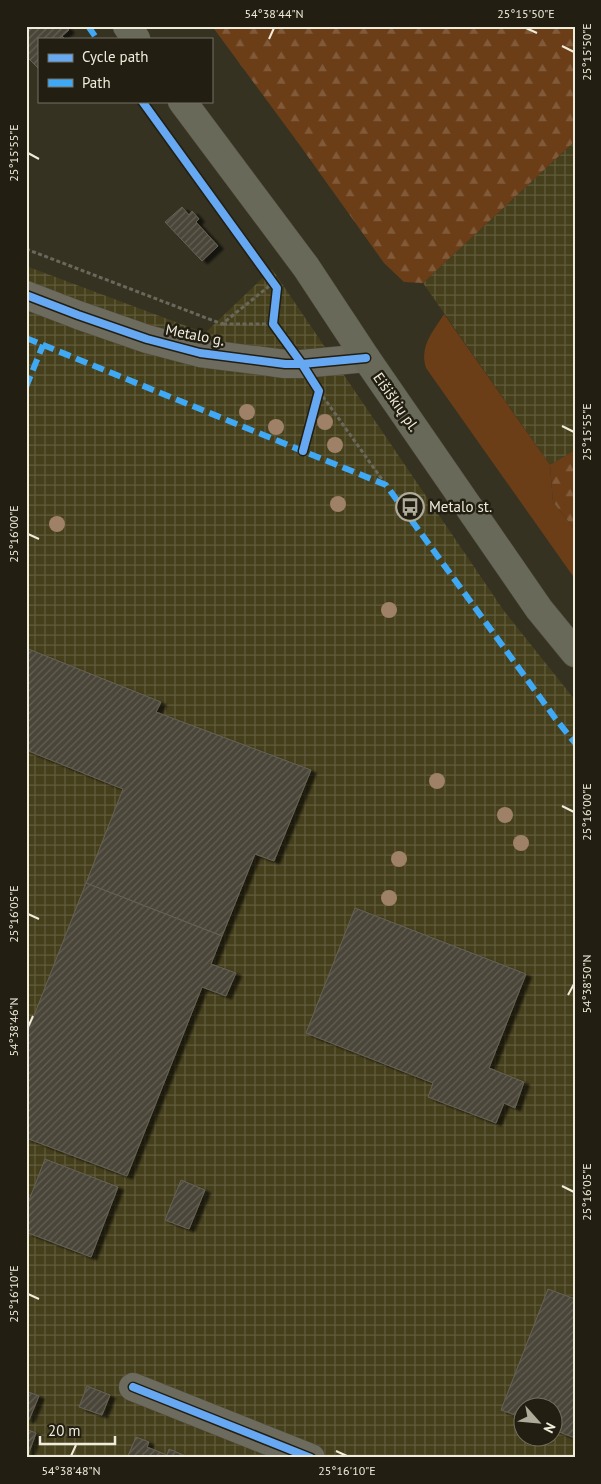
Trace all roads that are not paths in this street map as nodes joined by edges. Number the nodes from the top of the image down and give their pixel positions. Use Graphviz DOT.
graph roads {
  1 [pos="127,26"];
  2 [pos="135,38"];
  3 [pos="183,102"];
  4 [pos="26,295"];
  5 [pos="366,358"];
  6 [pos="575,654"];
  7 [pos="133,1387"];
  8 [pos="311,1458"];
  1 -- 2 [label="main road"];
  3 -- 5 [label="main road, Eišiškių pl."];
  4 -- 5 [label="street, Metalo g."];
  5 -- 6 [label="main road, Eišiškių pl."];
  7 -- 8 [label="street"];
}
